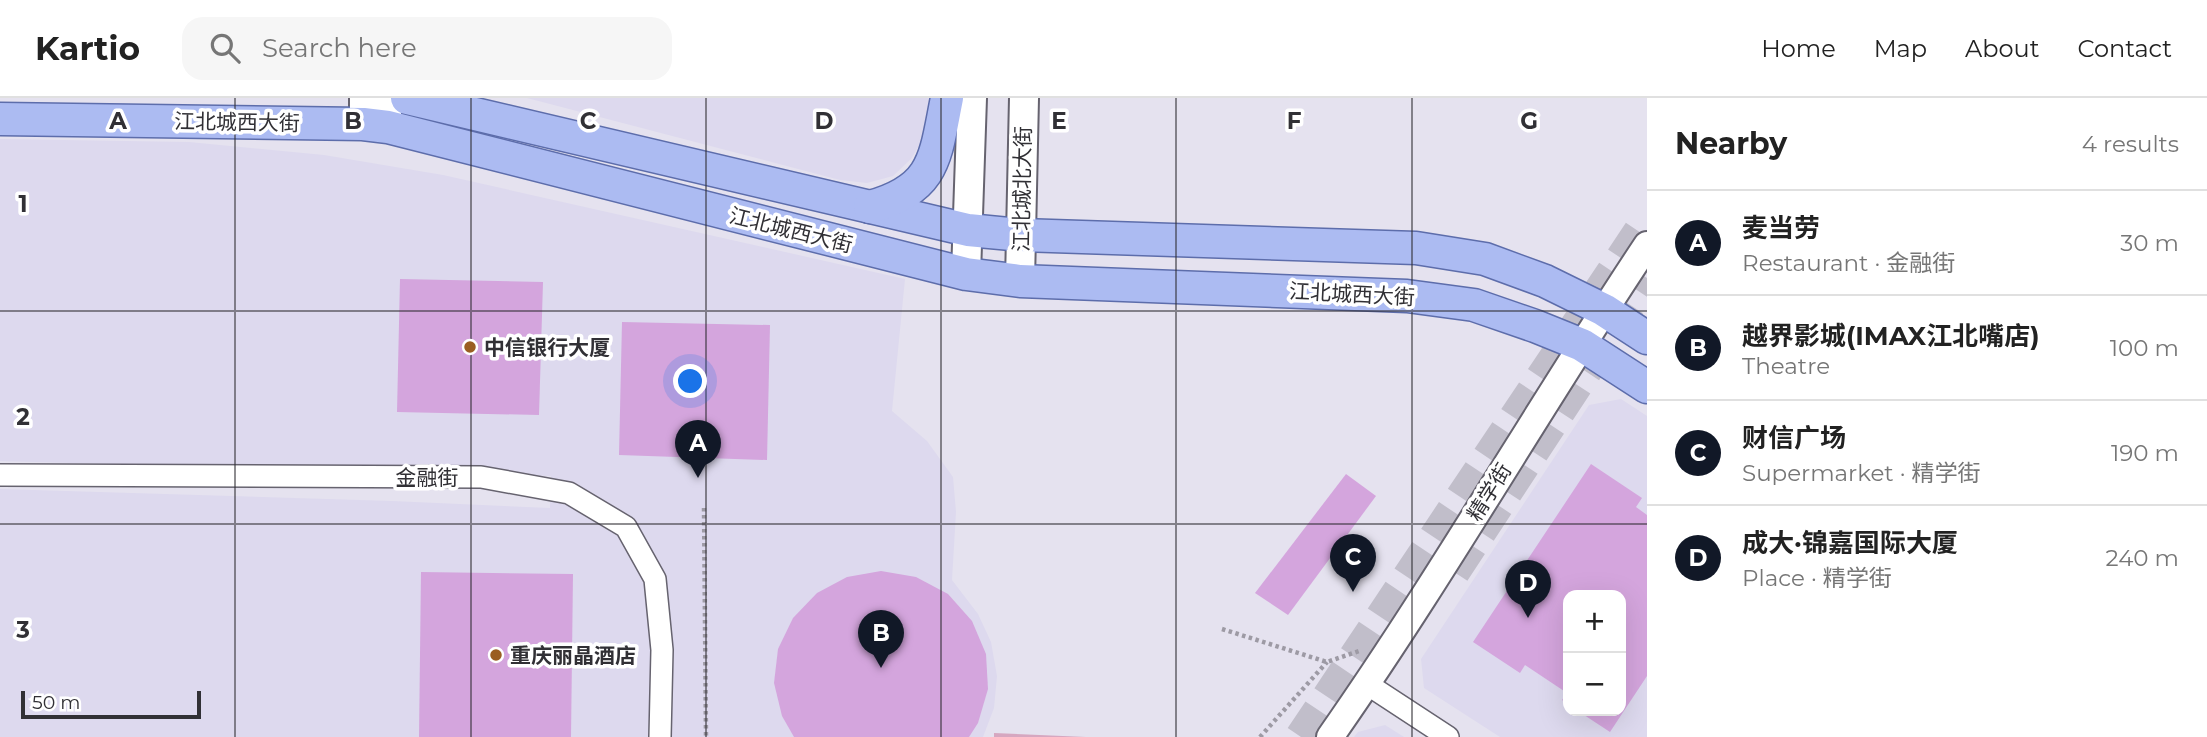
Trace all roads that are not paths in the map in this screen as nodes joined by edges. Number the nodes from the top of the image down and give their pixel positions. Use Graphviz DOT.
graph roads {
  1 [pos="407,98"];
  2 [pos="947,98"];
  3 [pos="972,98"];
  4 [pos="1024,98"];
  5 [pos="376,112"];
  6 [pos="0,119"];
  7 [pos="870,207"];
  8 [pos="968,230"];
  9 [pos="1021,235"];
  10 [pos="1647,245"];
  11 [pos="967,274"];
  12 [pos="1020,281"];
  13 [pos="1604,310"];
  14 [pos="1647,338"];
  15 [pos="1581,345"];
  16 [pos="1647,387"];
  17 [pos="0,475"];
  18 [pos="1367,684"];
  19 [pos="660,737"];
  20 [pos="1330,737"];
  21 [pos="1448,737"];
  1 -- 7 [label="main road, 江北城西大街"];
  2 -- 7 [label="main road"];
  3 -- 8 [label="main road"];
  4 -- 9 [label="main road, 江北城北大街"];
  5 -- 6 [label="main road, 江北城西大街"];
  5 -- 11 [label="main road, 江北城西大街"];
  7 -- 8 [label="main road, 江北城西大街"];
  8 -- 9 [label="main road, 江北城西大街"];
  8 -- 11 [label="main road"];
  9 -- 12 [label="main road, 江北城北大街"];
  9 -- 13 [label="main road, 江北城西大街"];
  10 -- 13 [label="street, 精学街"];
  11 -- 12 [label="main road, 江北城西大街"];
  12 -- 15 [label="main road, 江北城西大街"];
  13 -- 14 [label="main road, 江北城西大街"];
  13 -- 15 [label="street, 精学街"];
  15 -- 16 [label="main road, 江北城西大街"];
  15 -- 18 [label="street, 精学街"];
  17 -- 19 [label="street, 金融街"];
  18 -- 20 [label="street, 精学街"];
  18 -- 21 [label="street"];
}
